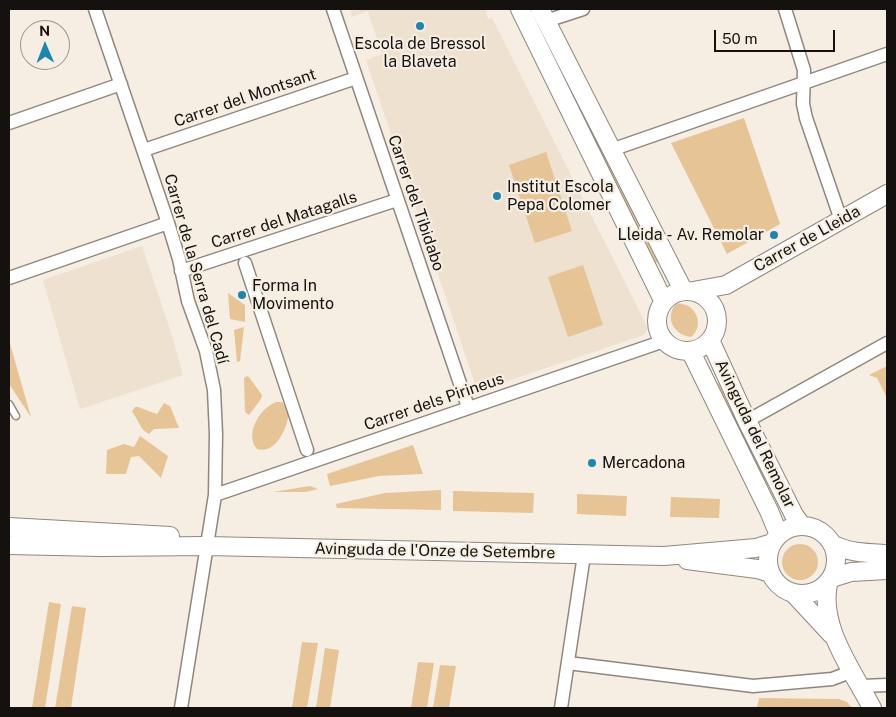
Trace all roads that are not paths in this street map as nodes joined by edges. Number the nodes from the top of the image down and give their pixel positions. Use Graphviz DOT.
graph roads {
  1 [pos="96,9"];
  2 [pos="333,9"];
  3 [pos="520,9"];
  4 [pos="583,9"];
  5 [pos="785,9"];
  6 [pos="543,15"];
  7 [pos="887,54"];
  8 [pos="356,78"];
  9 [pos="804,83"];
  10 [pos="121,84"];
  11 [pos="9,123"];
  12 [pos="144,150"];
  13 [pos="611,150"];
  14 [pos="887,194"];
  15 [pos="397,200"];
  16 [pos="841,220"];
  17 [pos="168,223"];
  18 [pos="245,263"];
  19 [pos="182,271"];
  20 [pos="674,273"];
  21 [pos="743,275"];
  22 [pos="9,278"];
  23 [pos="726,285"];
  24 [pos="688,291"];
  25 [pos="663,300"];
  26 [pos="713,304"];
  27 [pos="710,340"];
  28 [pos="664,341"];
  29 [pos="887,343"];
  30 [pos="691,352"];
  31 [pos="9,404"];
  32 [pos="468,407"];
  33 [pos="16,416"];
  34 [pos="747,421"];
  35 [pos="307,450"];
  36 [pos="215,495"];
  37 [pos="9,526"];
  38 [pos="802,526"];
  39 [pos="776,539"];
  40 [pos="832,544"];
  41 [pos="9,545"];
  42 [pos="206,546"];
  43 [pos="887,554"];
  44 [pos="584,555"];
  45 [pos="664,556"];
  46 [pos="887,570"];
  47 [pos="770,573"];
  48 [pos="830,581"];
  49 [pos="794,594"];
  50 [pos="836,639"];
  51 [pos="568,663"];
  52 [pos="857,678"];
  53 [pos="887,685"];
  54 [pos="181,708"];
  55 [pos="561,708"];
  56 [pos="872,708"];
  1 -- 10 [label="street, Carrer de la Serra del Cadí"];
  2 -- 8 [label="street, Carrer del Tibidabo"];
  3 -- 25 [label="street"];
  4 -- 6 [label="street"];
  5 -- 9 [label="street"];
  6 -- 13 [label="street"];
  7 -- 9 [label="street"];
  8 -- 12 [label="street, Carrer del Montsant"];
  8 -- 15 [label="street, Carrer del Tibidabo"];
  9 -- 13 [label="street"];
  9 -- 16 [label="street"];
  10 -- 11 [label="street"];
  10 -- 12 [label="street, Carrer de la Serra del Cadí"];
  12 -- 17 [label="street, Carrer de la Serra del Cadí"];
  13 -- 20 [label="street"];
  14 -- 16 [label="street, Carrer de Lleida"];
  15 -- 19 [label="street, Carrer del Matagalls"];
  15 -- 32 [label="street, Carrer del Tibidabo"];
  16 -- 21 [label="street, Carrer de Lleida"];
  17 -- 19 [label="street, Carrer de la Serra del Cadí"];
  17 -- 22 [label="street"];
  18 -- 35 [label="street"];
  19 -- 36 [label="street, Carrer de la Serra del Cadí"];
  20 -- 21 [label="street"];
  20 -- 24 [label="street"];
  21 -- 23 [label="street, Carrer de Lleida"];
  23 -- 24 [label="street, Carrer de Lleida"];
  23 -- 26 [label="street, Carrer de Lleida"];
  24 -- 25 [label="street"];
  24 -- 26 [label="street"];
  25 -- 28 [label="street"];
  26 -- 27 [label="street"];
  27 -- 30 [label="street"];
  27 -- 34 [label="street, Avinguda del Remolar"];
  28 -- 30 [label="street"];
  28 -- 32 [label="street, Carrer dels Pirineus"];
  29 -- 34 [label="street"];
  30 -- 39 [label="street, Avinguda del Remolar"];
  31 -- 33 [label="lane"];
  32 -- 36 [label="street, Carrer dels Pirineus"];
  34 -- 38 [label="street, Avinguda del Remolar"];
  36 -- 42 [label="street, Carrer de la Serra del Cadí"];
  37 -- 42 [label="street, Avinguda de l'Onze de Setembre"];
  38 -- 39 [label="street"];
  38 -- 40 [label="street"];
  39 -- 45 [label="street, Avinguda de l'Onze de Setembre"];
  39 -- 47 [label="street"];
  40 -- 43 [label="street"];
  40 -- 48 [label="street"];
  41 -- 42 [label="street, Avinguda de l'Onze de Setembre"];
  42 -- 44 [label="street, Avinguda de l'Onze de Setembre"];
  42 -- 54 [label="street, Carrer de la Serra del Cadí"];
  44 -- 45 [label="street, Avinguda de l'Onze de Setembre"];
  44 -- 51 [label="street"];
  45 -- 47 [label="street, Avinguda de l'Onze de Setembre"];
  46 -- 48 [label="street"];
  47 -- 49 [label="street"];
  48 -- 49 [label="street"];
  48 -- 50 [label="street"];
  49 -- 50 [label="street"];
  50 -- 52 [label="street"];
  51 -- 52 [label="street"];
  51 -- 55 [label="street"];
  52 -- 53 [label="street"];
  52 -- 56 [label="street"];
}
